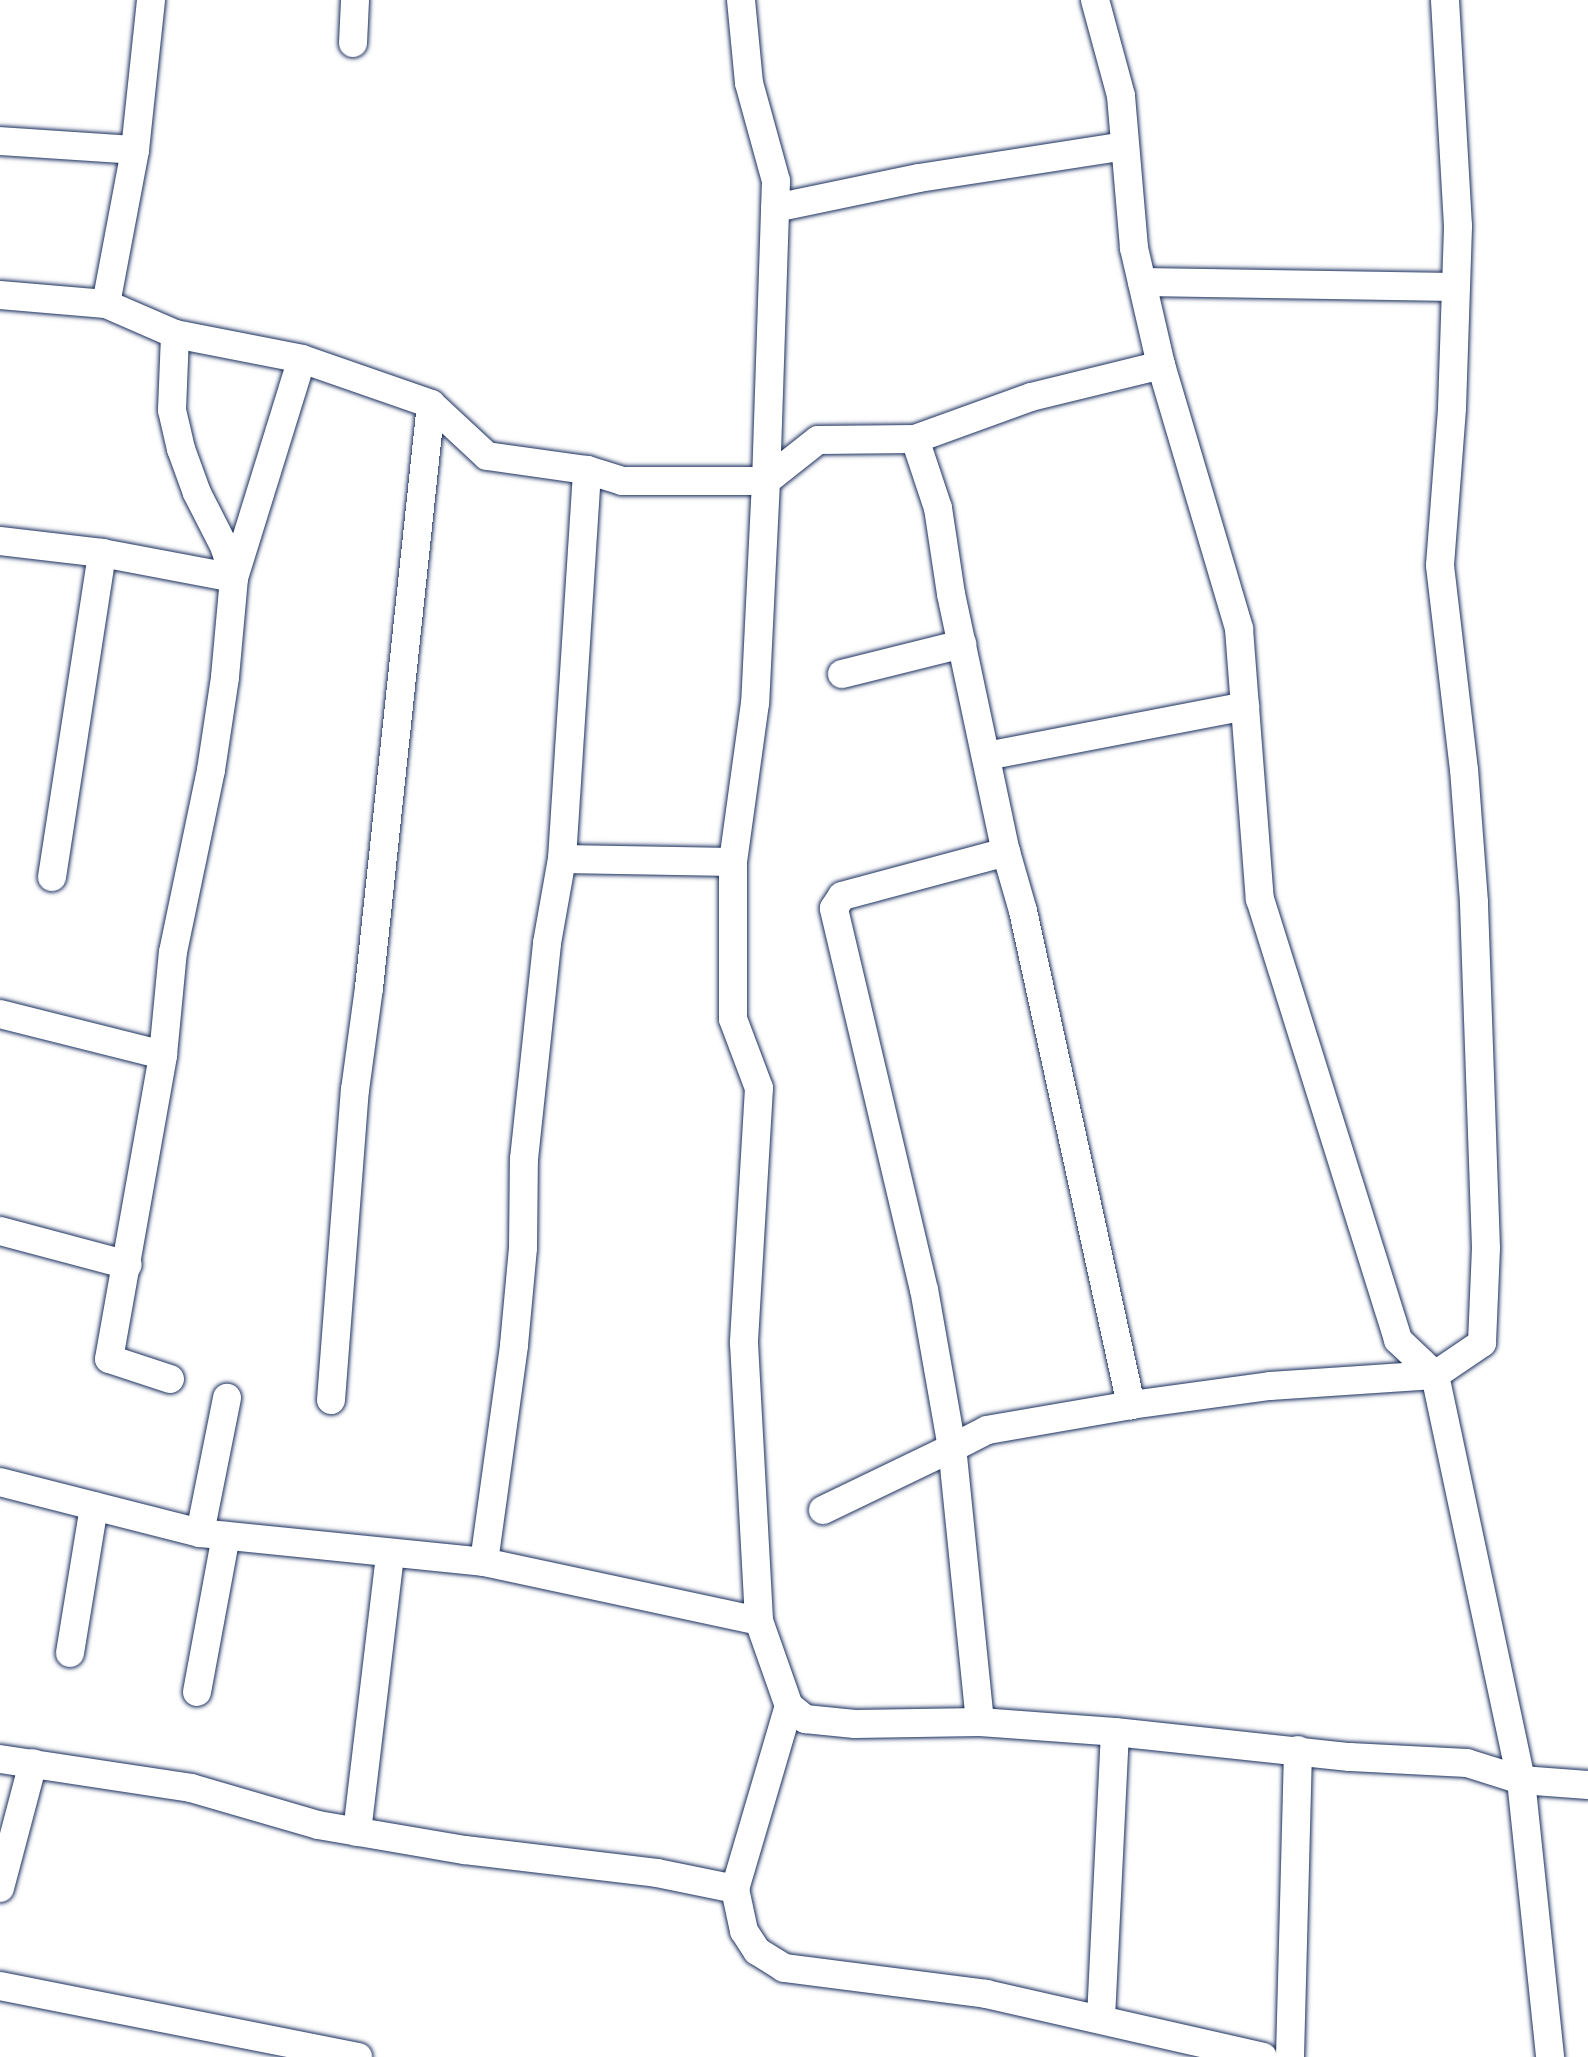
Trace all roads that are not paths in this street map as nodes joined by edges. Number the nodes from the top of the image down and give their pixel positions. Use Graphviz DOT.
graph roads {
  1 [pos="151,0"];
  2 [pos="355,0"];
  3 [pos="741,0"];
  4 [pos="1095,0"];
  5 [pos="1445,0"];
  6 [pos="353,43"];
  7 [pos="0,141"];
  8 [pos="1125,146"];
  9 [pos="135,150"];
  10 [pos="775,208"];
  11 [pos="1142,282"];
  12 [pos="1455,287"];
  13 [pos="0,295"];
  14 [pos="106,304"];
  15 [pos="175,334"];
  16 [pos="302,359"];
  17 [pos="1161,365"];
  18 [pos="431,404"];
  19 [pos="915,439"];
  20 [pos="587,470"];
  21 [pos="766,481"];
  22 [pos="0,541"];
  23 [pos="102,553"];
  24 [pos="234,578"];
  25 [pos="962,644"];
  26 [pos="842,674"];
  27 [pos="1245,706"];
  28 [pos="986,756"];
  29 [pos="1006,852"];
  30 [pos="562,859"];
  31 [pos="733,862"];
  32 [pos="52,877"];
  33 [pos="0,1014"];
  34 [pos="163,1055"];
  35 [pos="0,1231"];
  36 [pos="128,1265"];
  37 [pos="1435,1375"];
  38 [pos="170,1379"];
  39 [pos="227,1398"];
  40 [pos="331,1400"];
  41 [pos="1131,1405"];
  42 [pos="952,1448"];
  43 [pos="0,1482"];
  44 [pos="94,1506"];
  45 [pos="823,1510"];
  46 [pos="213,1534"];
  47 [pos="390,1555"];
  48 [pos="484,1562"];
  49 [pos="759,1621"];
  50 [pos="70,1653"];
  51 [pos="197,1692"];
  52 [pos="789,1706"];
  53 [pos="980,1722"];
  54 [pos="1115,1732"];
  55 [pos="1298,1750"];
  56 [pos="0,1759"];
  57 [pos="33,1763"];
  58 [pos="1521,1780"];
  59 [pos="1588,1785"];
  60 [pos="357,1832"];
  61 [pos="0,1888"];
  62 [pos="735,1889"];
  63 [pos="0,1986"];
  64 [pos="1101,2018"];
  65 [pos="358,2057"];
  66 [pos="1263,2057"];
  67 [pos="1290,2057"];
  68 [pos="1550,2057"];
  1 -- 9 [label="street"];
  2 -- 6 [label="street"];
  3 -- 10 [label="street"];
  4 -- 8 [label="street"];
  5 -- 12 [label="street"];
  7 -- 9 [label="street"];
  8 -- 10 [label="street"];
  8 -- 11 [label="street"];
  9 -- 14 [label="street"];
  10 -- 21 [label="street"];
  11 -- 12 [label="street"];
  11 -- 17 [label="street"];
  12 -- 37 [label="street"];
  13 -- 14 [label="street"];
  14 -- 15 [label="street"];
  15 -- 16 [label="street"];
  15 -- 24 [label="street"];
  16 -- 18 [label="street"];
  16 -- 24 [label="street"];
  17 -- 19 [label="street"];
  17 -- 27 [label="street"];
  18 -- 20 [label="street"];
  18 -- 40 [label="street"];
  19 -- 21 [label="street"];
  19 -- 25 [label="street"];
  20 -- 21 [label="street"];
  20 -- 30 [label="street"];
  21 -- 31 [label="street"];
  22 -- 23 [label="street"];
  23 -- 24 [label="street"];
  23 -- 32 [label="street"];
  24 -- 34 [label="street"];
  25 -- 26 [label="street"];
  25 -- 28 [label="street"];
  27 -- 28 [label="street"];
  27 -- 37 [label="street"];
  28 -- 29 [label="street"];
  29 -- 41 [label="street"];
  29 -- 42 [label="street"];
  30 -- 31 [label="street"];
  30 -- 48 [label="street"];
  31 -- 49 [label="street"];
  33 -- 34 [label="street"];
  34 -- 36 [label="street"];
  35 -- 36 [label="street"];
  36 -- 38 [label="street"];
  37 -- 41 [label="street"];
  37 -- 58 [label="street"];
  39 -- 46 [label="street"];
  41 -- 42 [label="street"];
  42 -- 45 [label="street"];
  42 -- 53 [label="street"];
  43 -- 44 [label="street"];
  44 -- 46 [label="street"];
  44 -- 50 [label="street"];
  46 -- 47 [label="street"];
  46 -- 51 [label="street"];
  47 -- 48 [label="street"];
  47 -- 60 [label="street"];
  48 -- 49 [label="street"];
  49 -- 52 [label="street"];
  52 -- 53 [label="street"];
  52 -- 62 [label="street"];
  53 -- 54 [label="street"];
  54 -- 55 [label="street"];
  54 -- 64 [label="street"];
  55 -- 58 [label="street"];
  55 -- 67 [label="street"];
  56 -- 57 [label="street"];
  57 -- 60 [label="street"];
  57 -- 61 [label="street"];
  58 -- 59 [label="street"];
  58 -- 68 [label="street"];
  60 -- 62 [label="street"];
  62 -- 64 [label="street"];
  63 -- 65 [label="street"];
  64 -- 66 [label="street"];
}
